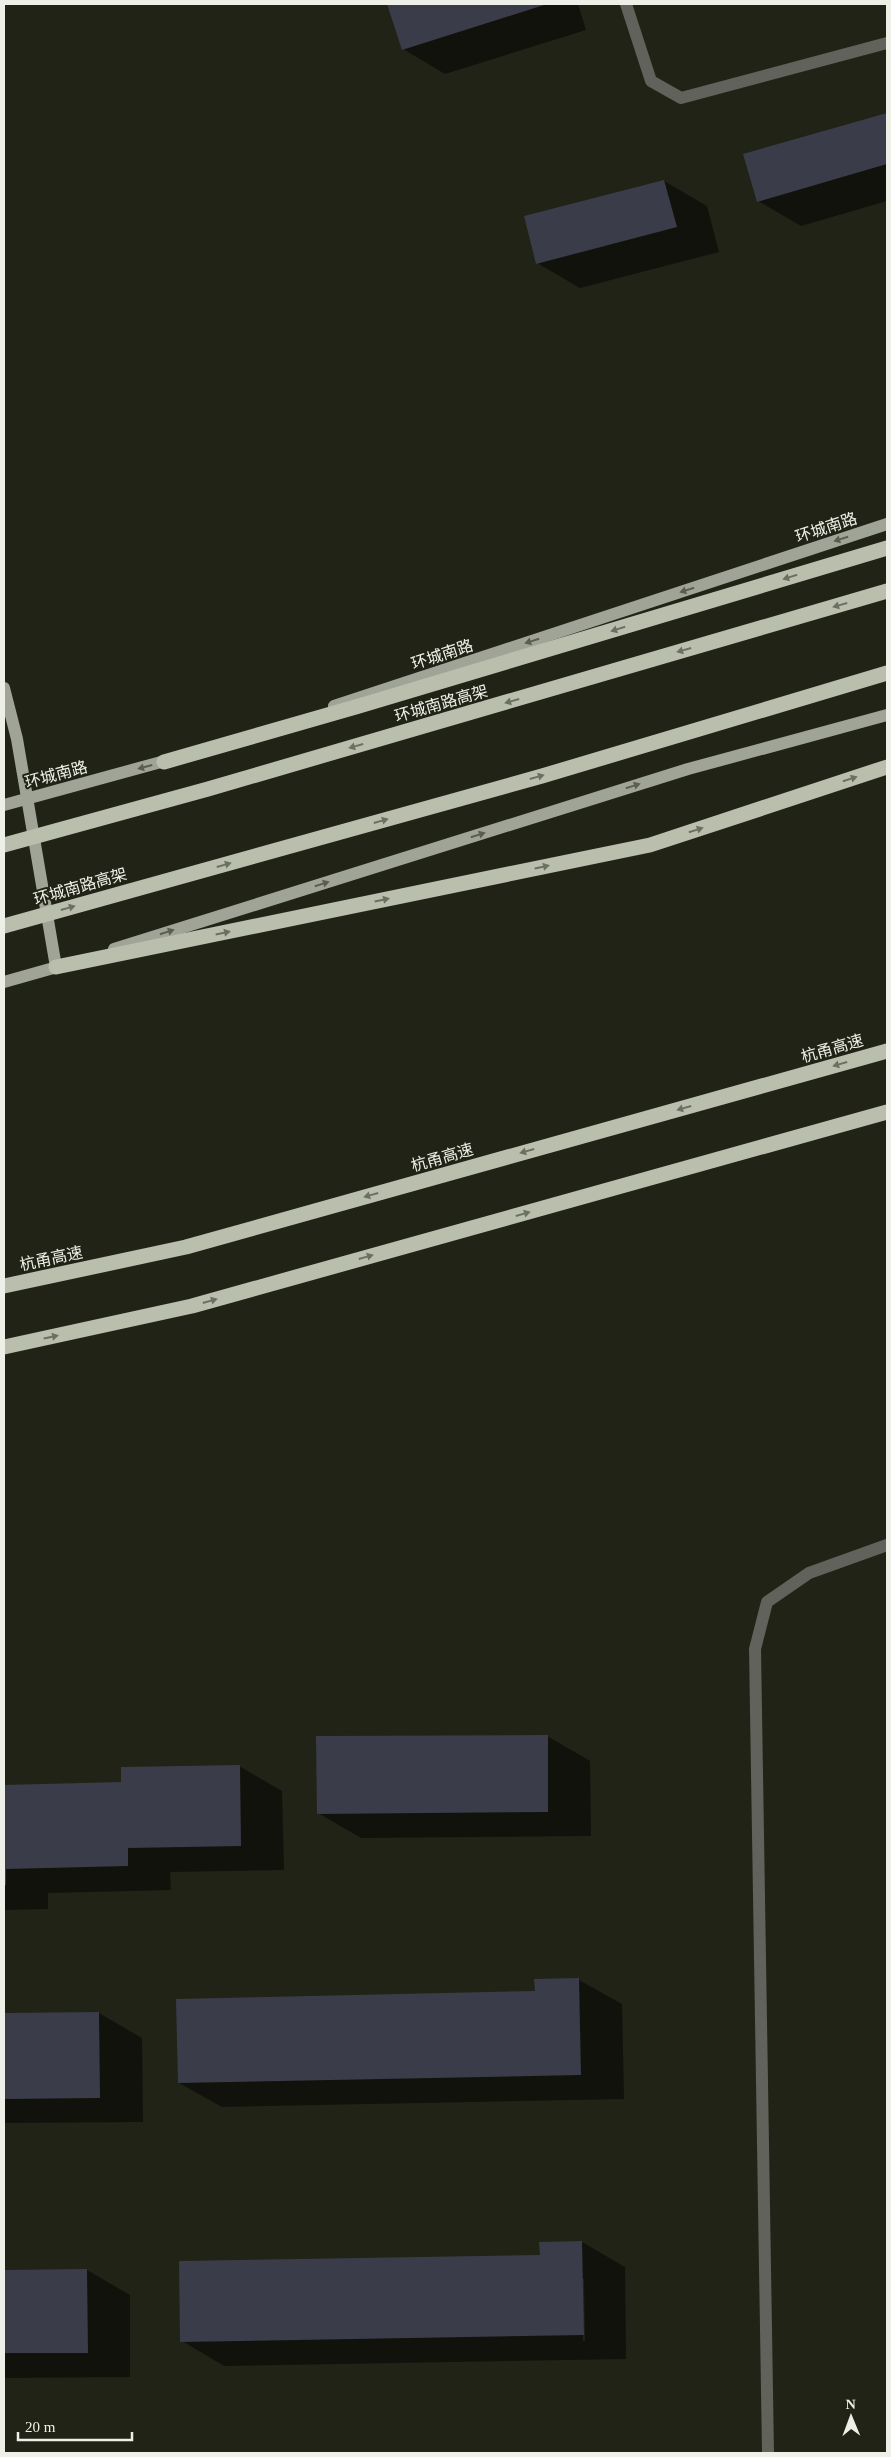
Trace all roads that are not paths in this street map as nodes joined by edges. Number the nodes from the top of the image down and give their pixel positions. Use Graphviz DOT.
graph roads {
  1 [pos="626,4"];
  2 [pos="887,43"];
  3 [pos="887,524"];
  4 [pos="887,548"];
  5 [pos="887,591"];
  6 [pos="887,674"];
  7 [pos="4,688"];
  8 [pos="887,715"];
  9 [pos="164,762"];
  10 [pos="887,767"];
  11 [pos="28,799"];
  12 [pos="4,806"];
  13 [pos="4,845"];
  14 [pos="4,926"];
  15 [pos="56,967"];
  16 [pos="4,982"];
  17 [pos="887,1051"];
  18 [pos="887,1112"];
  19 [pos="4,1286"];
  20 [pos="4,1347"];
  21 [pos="887,1544"];
  22 [pos="768,2453"];
  1 -- 2 [label="street"];
  3 -- 9 [label="main road, 环城南路, one-way"];
  4 -- 9 [label="highway, one-way"];
  5 -- 13 [label="highway, 环城南路高架, one-way, bridge"];
  14 -- 6 [label="highway, 环城南路高架, one-way, bridge"];
  7 -- 11 [label="main road"];
  15 -- 8 [label="main road, one-way"];
  9 -- 11 [label="main road, 环城南路, one-way"];
  15 -- 10 [label="highway, one-way"];
  11 -- 12 [label="main road, 环城南路"];
  11 -- 15 [label="main road"];
  15 -- 16 [label="main road"];
  17 -- 19 [label="highway, 杭甬高速, one-way"];
  20 -- 18 [label="highway, one-way"];
  21 -- 22 [label="street"];
}
